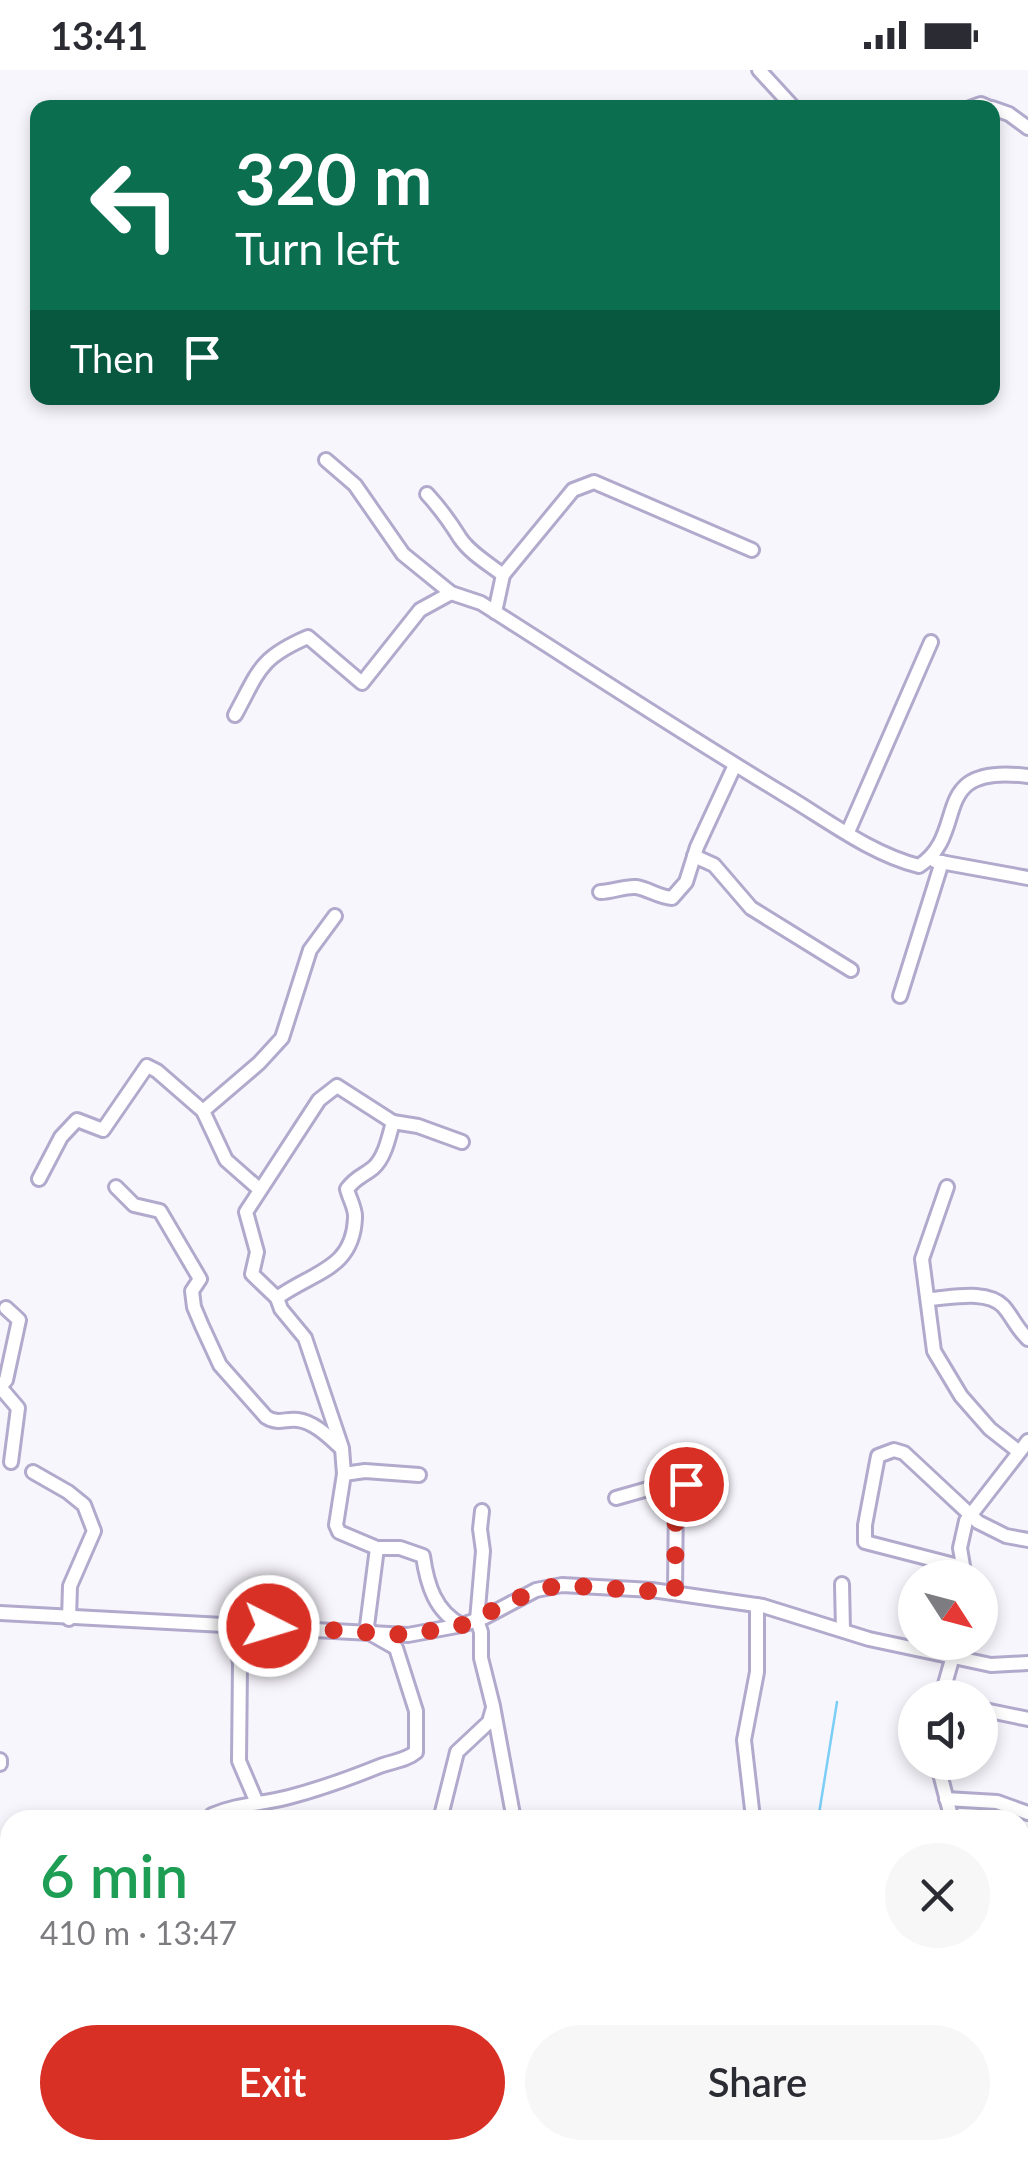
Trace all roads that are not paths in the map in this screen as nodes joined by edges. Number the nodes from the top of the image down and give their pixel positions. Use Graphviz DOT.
graph roads {
  1 [pos="759,70"];
  2 [pos="787,100"];
  3 [pos="1000,111"];
  4 [pos="1028,128"];
  5 [pos="326,460"];
  6 [pos="427,494"];
  7 [pos="752,550"];
  8 [pos="503,575"];
  9 [pos="451,593"];
  10 [pos="495,612"];
  11 [pos="931,642"];
  12 [pos="236,715"];
  13 [pos="735,764"];
  14 [pos="1028,776"];
  15 [pos="848,832"];
  16 [pos="694,856"];
  17 [pos="935,861"];
  18 [pos="1028,878"];
  19 [pos="600,892"];
  20 [pos="335,916"];
  21 [pos="851,970"];
  22 [pos="900,996"];
  23 [pos="203,1112"];
  24 [pos="393,1122"];
  25 [pos="462,1142"];
  26 [pos="39,1178"];
  27 [pos="116,1187"];
  28 [pos="948,1187"];
  29 [pos="259,1189"];
  30 [pos="277,1298"];
  31 [pos="929,1299"];
  32 [pos="6,1308"];
  33 [pos="1028,1339"];
  34 [pos="0,1387"];
  35 [pos="1023,1446"];
  36 [pos="342,1448"];
  37 [pos="11,1462"];
  38 [pos="33,1472"];
  39 [pos="716,1472"];
  40 [pos="344,1474"];
  41 [pos="419,1474"];
  42 [pos="676,1492"];
  43 [pos="616,1498"];
  44 [pos="482,1511"];
  45 [pos="970,1516"];
  46 [pos="1028,1540"];
  47 [pos="378,1548"];
  48 [pos="924,1560"];
  49 [pos="962,1560"];
  50 [pos="842,1584"];
  51 [pos="675,1593"];
  52 [pos="757,1605"];
  53 [pos="0,1613"];
  54 [pos="68,1618"];
  55 [pos="477,1620"];
  56 [pos="235,1625"];
  57 [pos="462,1625"];
  58 [pos="843,1630"];
  59 [pos="374,1635"];
  60 [pos="898,1645"];
  61 [pos="970,1660"];
  62 [pos="1028,1663"];
  63 [pos="493,1706"];
  64 [pos="998,1712"];
  65 [pos="1028,1719"];
  66 [pos="941,1780"];
  67 [pos="946,1799"];
  68 [pos="257,1804"];
  69 [pos="225,1810"];
  70 [pos="442,1810"];
  71 [pos="512,1810"];
  72 [pos="752,1810"];
  73 [pos="949,1810"];
  74 [pos="1020,1810"];
  1 -- 2 [label="street"];
  3 -- 4 [label="street"];
  5 -- 9 [label="street"];
  6 -- 8 [label="street"];
  7 -- 8 [label="street"];
  8 -- 10 [label="street"];
  9 -- 10 [label="street"];
  9 -- 12 [label="street"];
  10 -- 13 [label="street"];
  11 -- 15 [label="street"];
  13 -- 15 [label="street"];
  13 -- 16 [label="street"];
  14 -- 17 [label="street"];
  15 -- 17 [label="street"];
  16 -- 19 [label="street"];
  16 -- 21 [label="street"];
  17 -- 18 [label="street"];
  17 -- 22 [label="street"];
  20 -- 23 [label="street"];
  23 -- 26 [label="street"];
  23 -- 29 [label="street"];
  24 -- 25 [label="street"];
  24 -- 29 [label="street"];
  24 -- 30 [label="street"];
  27 -- 36 [label="street"];
  28 -- 31 [label="street"];
  29 -- 30 [label="street"];
  30 -- 36 [label="street"];
  31 -- 33 [label="street"];
  31 -- 35 [label="street"];
  32 -- 34 [label="street"];
  34 -- 37 [label="street"];
  35 -- 45 [label="street"];
  36 -- 40 [label="street"];
  38 -- 54 [label="street"];
  39 -- 42 [label="street"];
  40 -- 41 [label="street"];
  40 -- 47 [label="street"];
  42 -- 43 [label="street"];
  42 -- 51 [label="street"];
  44 -- 55 [label="street"];
  45 -- 46 [label="street"];
  45 -- 48 [label="street"];
  45 -- 49 [label="street"];
  47 -- 57 [label="street"];
  47 -- 59 [label="street"];
  50 -- 58 [label="street"];
  51 -- 52 [label="street"];
  51 -- 55 [label="street"];
  52 -- 58 [label="street"];
  52 -- 72 [label="street"];
  53 -- 54 [label="street"];
  54 -- 56 [label="street"];
  55 -- 57 [label="street"];
  55 -- 63 [label="street"];
  56 -- 59 [label="street"];
  56 -- 68 [label="street"];
  57 -- 59 [label="street"];
  58 -- 60 [label="street"];
  59 -- 68 [label="street"];
  61 -- 62 [label="street"];
  63 -- 70 [label="street"];
  63 -- 71 [label="street"];
  64 -- 65 [label="street"];
  66 -- 67 [label="street"];
  67 -- 73 [label="street"];
  67 -- 74 [label="street"];
  68 -- 69 [label="street"];
}
